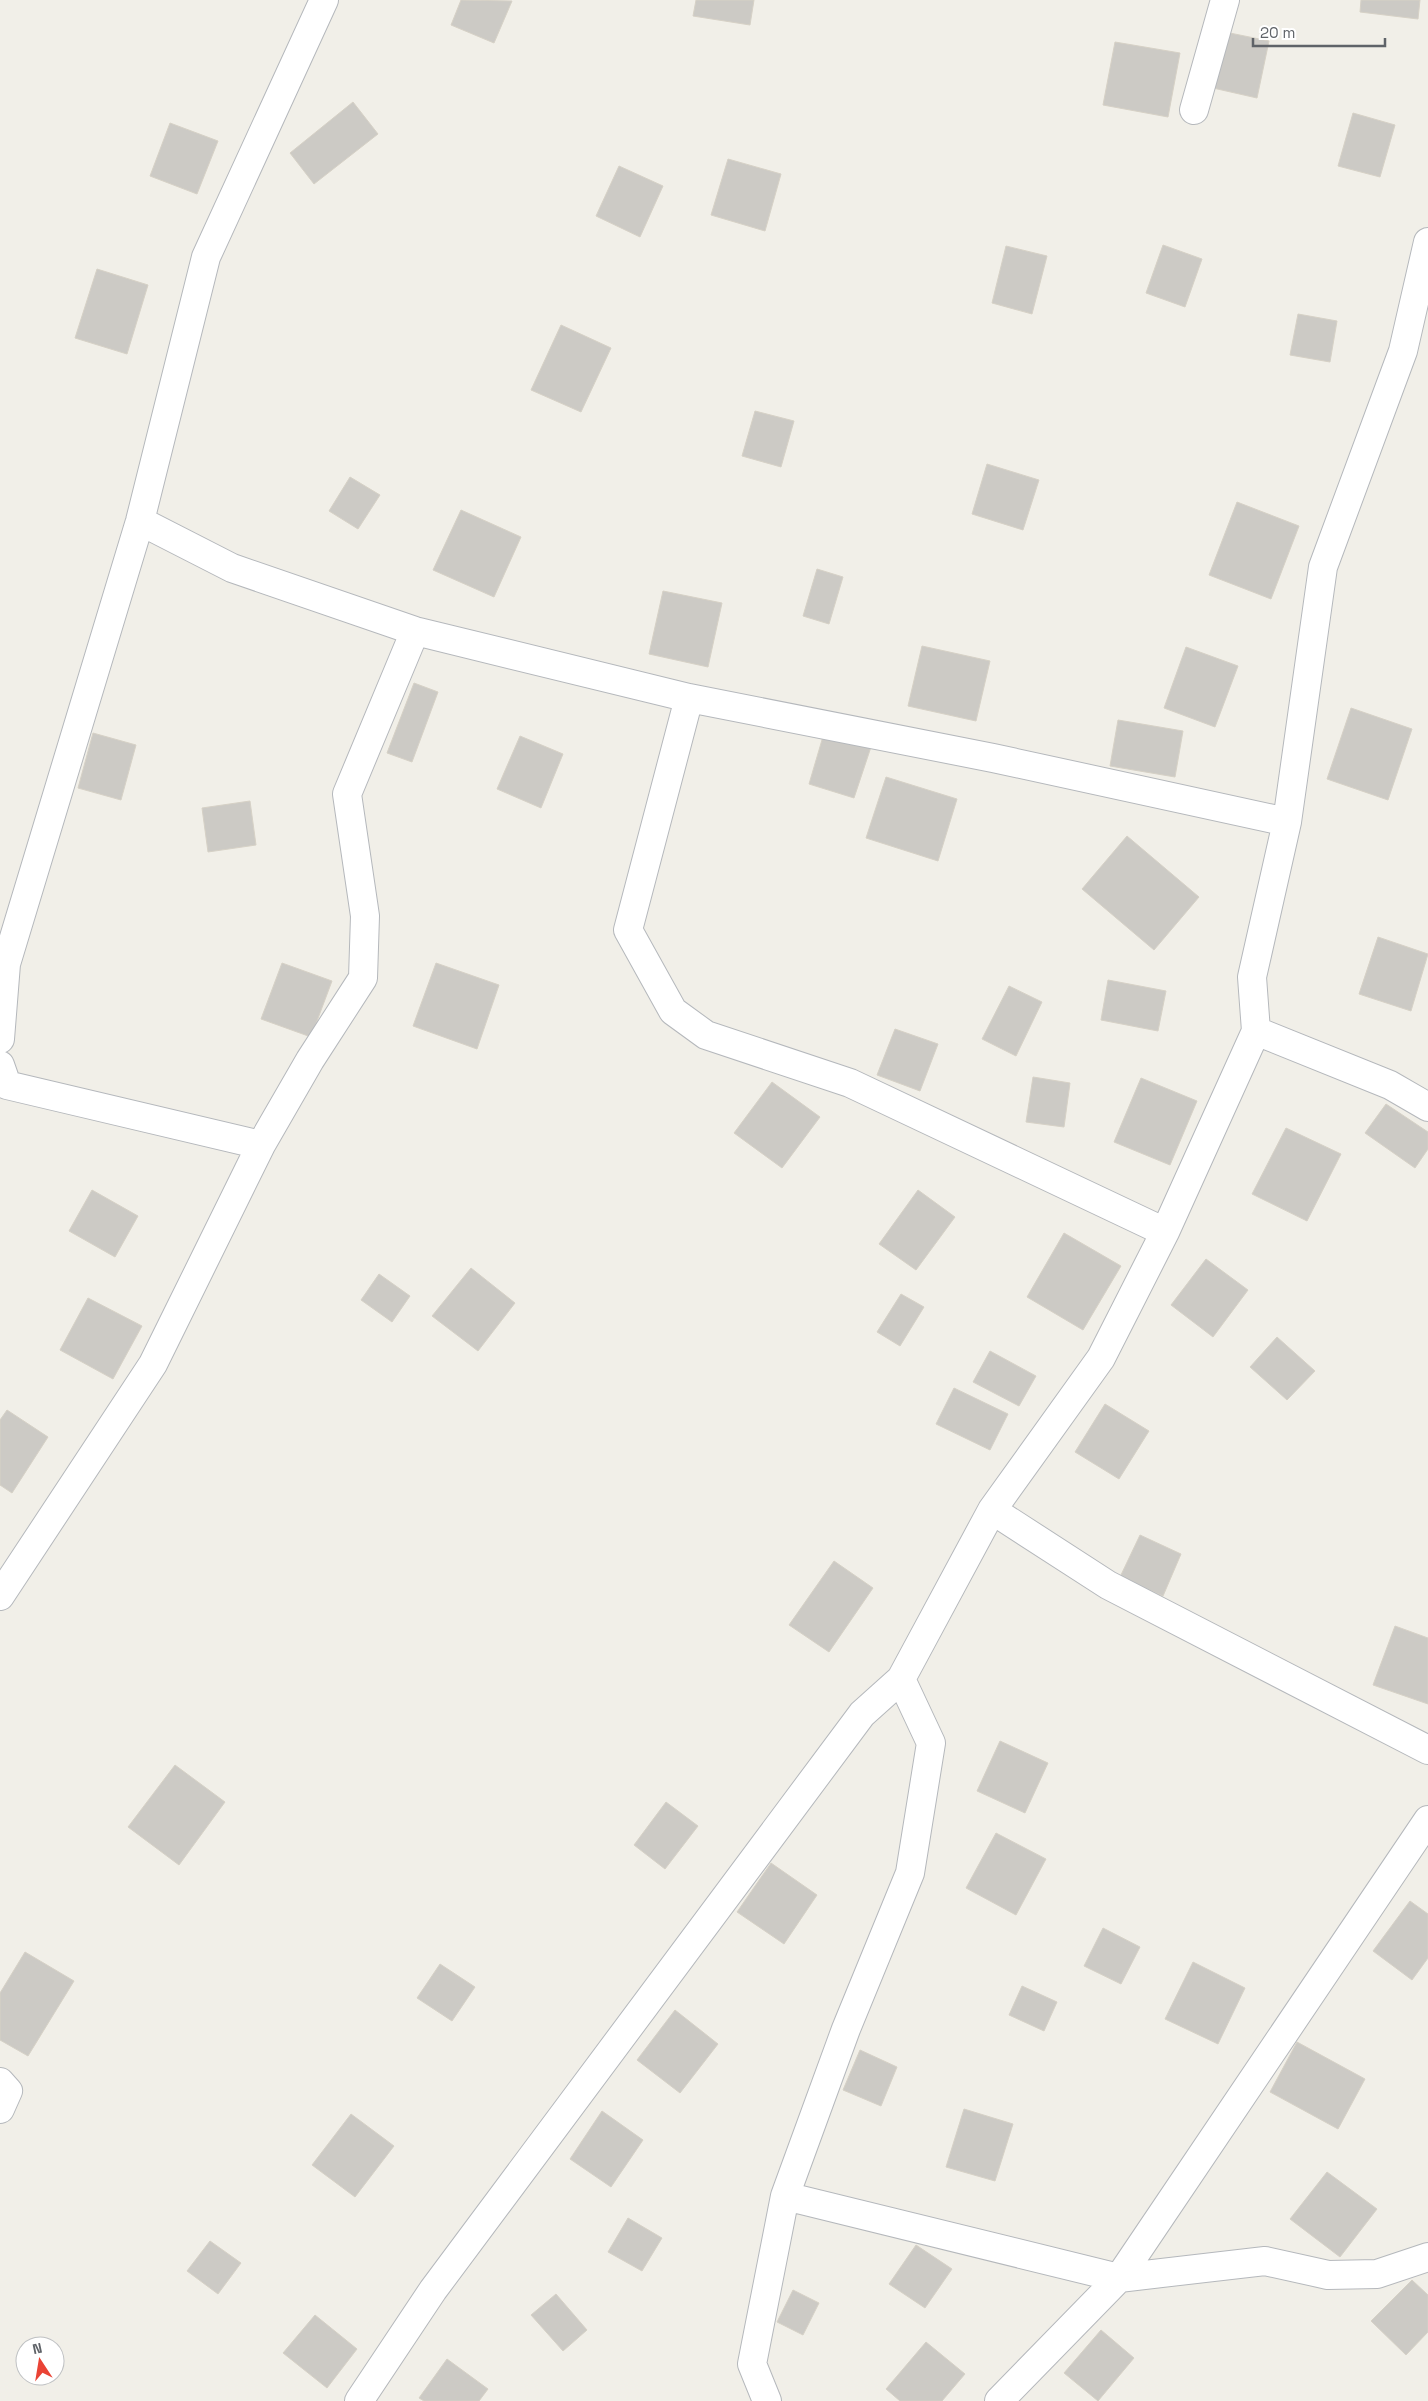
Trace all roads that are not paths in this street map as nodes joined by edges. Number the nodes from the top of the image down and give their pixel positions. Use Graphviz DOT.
graph roads {
  1 [pos="324,0"];
  2 [pos="1225,0"];
  3 [pos="1194,110"];
  4 [pos="1428,242"];
  5 [pos="140,521"];
  6 [pos="415,631"];
  7 [pos="689,698"];
  8 [pos="1287,822"];
  9 [pos="1256,1031"];
  10 [pos="0,1039"];
  11 [pos="0,1065"];
  12 [pos="1428,1107"];
  13 [pos="261,1145"];
  14 [pos="1165,1232"];
  15 [pos="992,1510"];
  16 [pos="0,1596"];
  17 [pos="901,1679"];
  18 [pos="1428,1750"];
  19 [pos="1428,1820"];
  20 [pos="0,2082"];
  21 [pos="0,2109"];
  22 [pos="785,2196"];
  23 [pos="1428,2257"];
  24 [pos="1119,2278"];
  25 [pos="359,2401"];
  26 [pos="766,2401"];
  27 [pos="998,2401"];
  1 -- 5 [label="street"];
  2 -- 3 [label="street"];
  4 -- 8 [label="street"];
  5 -- 6 [label="street"];
  5 -- 10 [label="street"];
  6 -- 7 [label="street"];
  6 -- 13 [label="street"];
  7 -- 8 [label="street"];
  7 -- 14 [label="street"];
  8 -- 9 [label="street"];
  9 -- 12 [label="street"];
  9 -- 14 [label="street"];
  11 -- 13 [label="street"];
  13 -- 16 [label="street"];
  14 -- 15 [label="street"];
  15 -- 17 [label="street"];
  15 -- 18 [label="street"];
  17 -- 22 [label="street"];
  17 -- 25 [label="street"];
  19 -- 24 [label="street"];
  20 -- 21 [label="street"];
  22 -- 24 [label="street"];
  22 -- 26 [label="street"];
  23 -- 24 [label="street"];
  24 -- 27 [label="street"];
}
